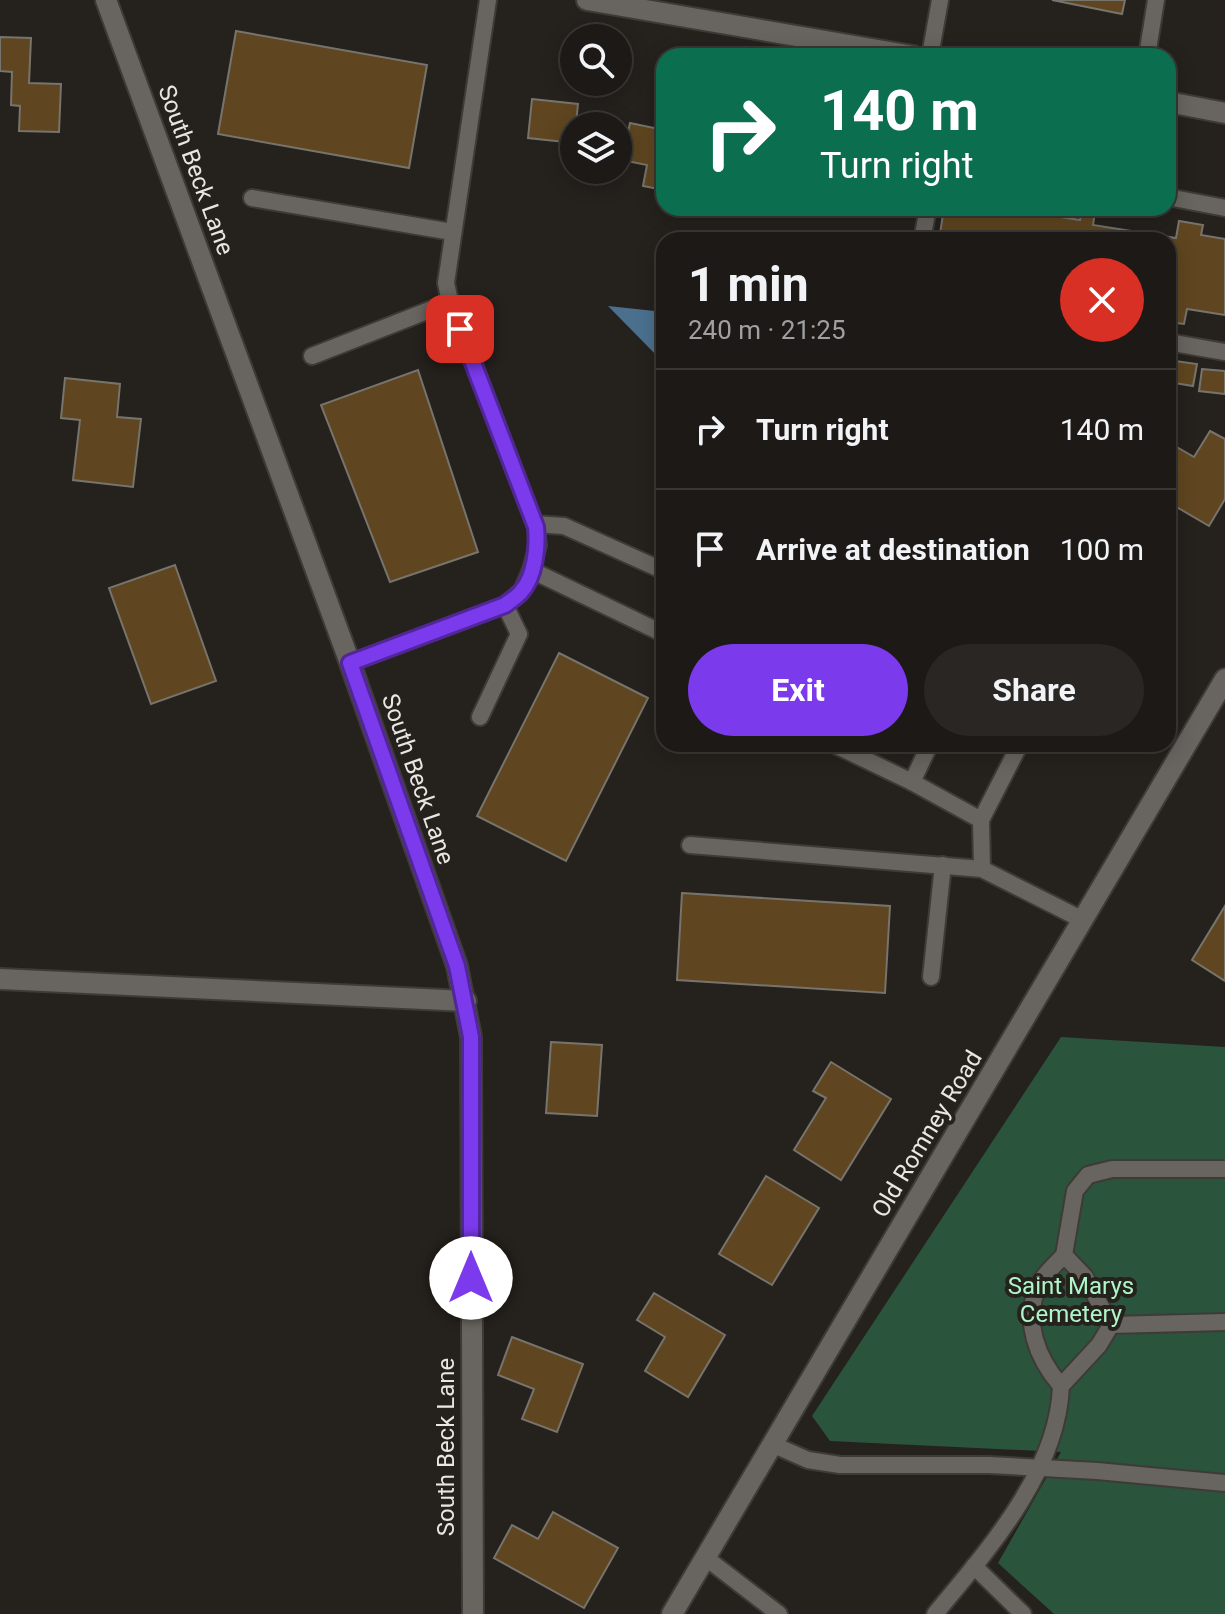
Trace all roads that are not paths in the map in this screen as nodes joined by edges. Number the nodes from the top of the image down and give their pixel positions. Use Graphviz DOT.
graph roads {
  1 [pos="106,0"];
  2 [pos="488,0"];
  3 [pos="587,0"];
  4 [pos="940,0"];
  5 [pos="1156,0"];
  6 [pos="866,48"];
  7 [pos="931,48"];
  8 [pos="1148,48"];
  9 [pos="1176,104"];
  10 [pos="1225,113"];
  11 [pos="252,198"];
  12 [pos="1176,199"];
  13 [pos="1225,208"];
  14 [pos="452,232"];
  15 [pos="450,302"];
  16 [pos="1176,343"];
  17 [pos="1225,352"];
  18 [pos="312,356"];
  19 [pos="535,524"];
  20 [pos="656,567"];
  21 [pos="531,570"];
  22 [pos="505,605"];
  23 [pos="656,630"];
  24 [pos="350,663"];
  25 [pos="1225,679"];
  26 [pos="480,717"];
  27 [pos="850,752"];
  28 [pos="926,752"];
  29 [pos="1016,752"];
  30 [pos="912,782"];
  31 [pos="981,820"];
  32 [pos="690,845"];
  33 [pos="943,865"];
  34 [pos="982,869"];
  35 [pos="1083,920"];
  36 [pos="931,977"];
  37 [pos="0,979"];
  38 [pos="466,1001"];
  39 [pos="1225,1169"];
  40 [pos="1064,1255"];
  41 [pos="1225,1322"];
  42 [pos="1111,1325"];
  43 [pos="1061,1386"];
  44 [pos="774,1445"];
  45 [pos="1040,1468"];
  46 [pos="1225,1483"];
  47 [pos="706,1558"];
  48 [pos="974,1566"];
  49 [pos="473,1614"];
  50 [pos="672,1614"];
  51 [pos="779,1614"];
  52 [pos="935,1614"];
  53 [pos="1023,1614"];
  1 -- 24 [label="street, South Beck Lane"];
  2 -- 14 [label="lane"];
  3 -- 6 [label="street"];
  4 -- 7 [label="lane"];
  5 -- 8 [label="lane"];
  9 -- 10 [label="street"];
  11 -- 14 [label="lane"];
  12 -- 13 [label="lane"];
  14 -- 15 [label="lane"];
  15 -- 18 [label="lane"];
  15 -- 19 [label="lane"];
  16 -- 17 [label="lane"];
  19 -- 20 [label="lane"];
  19 -- 21 [label="lane"];
  21 -- 22 [label="lane"];
  21 -- 23 [label="lane"];
  22 -- 24 [label="lane"];
  22 -- 26 [label="lane"];
  24 -- 38 [label="street, South Beck Lane"];
  25 -- 35 [label="street, Old Romney Road"];
  27 -- 30 [label="lane"];
  28 -- 30 [label="lane"];
  29 -- 31 [label="lane"];
  30 -- 31 [label="lane"];
  31 -- 34 [label="lane"];
  32 -- 33 [label="lane"];
  33 -- 34 [label="lane"];
  33 -- 36 [label="lane"];
  34 -- 35 [label="lane"];
  35 -- 44 [label="street, Old Romney Road"];
  37 -- 38 [label="street"];
  38 -- 49 [label="street, South Beck Lane"];
  39 -- 40 [label="lane"];
  40 -- 42 [label="lane"];
  40 -- 43 [label="lane"];
  41 -- 42 [label="lane"];
  42 -- 43 [label="lane"];
  43 -- 45 [label="lane"];
  44 -- 45 [label="lane"];
  44 -- 47 [label="street, Old Romney Road"];
  45 -- 46 [label="lane"];
  45 -- 48 [label="lane"];
  47 -- 50 [label="street, Old Romney Road"];
  47 -- 51 [label="lane"];
  48 -- 52 [label="lane"];
  48 -- 53 [label="lane"];
}
